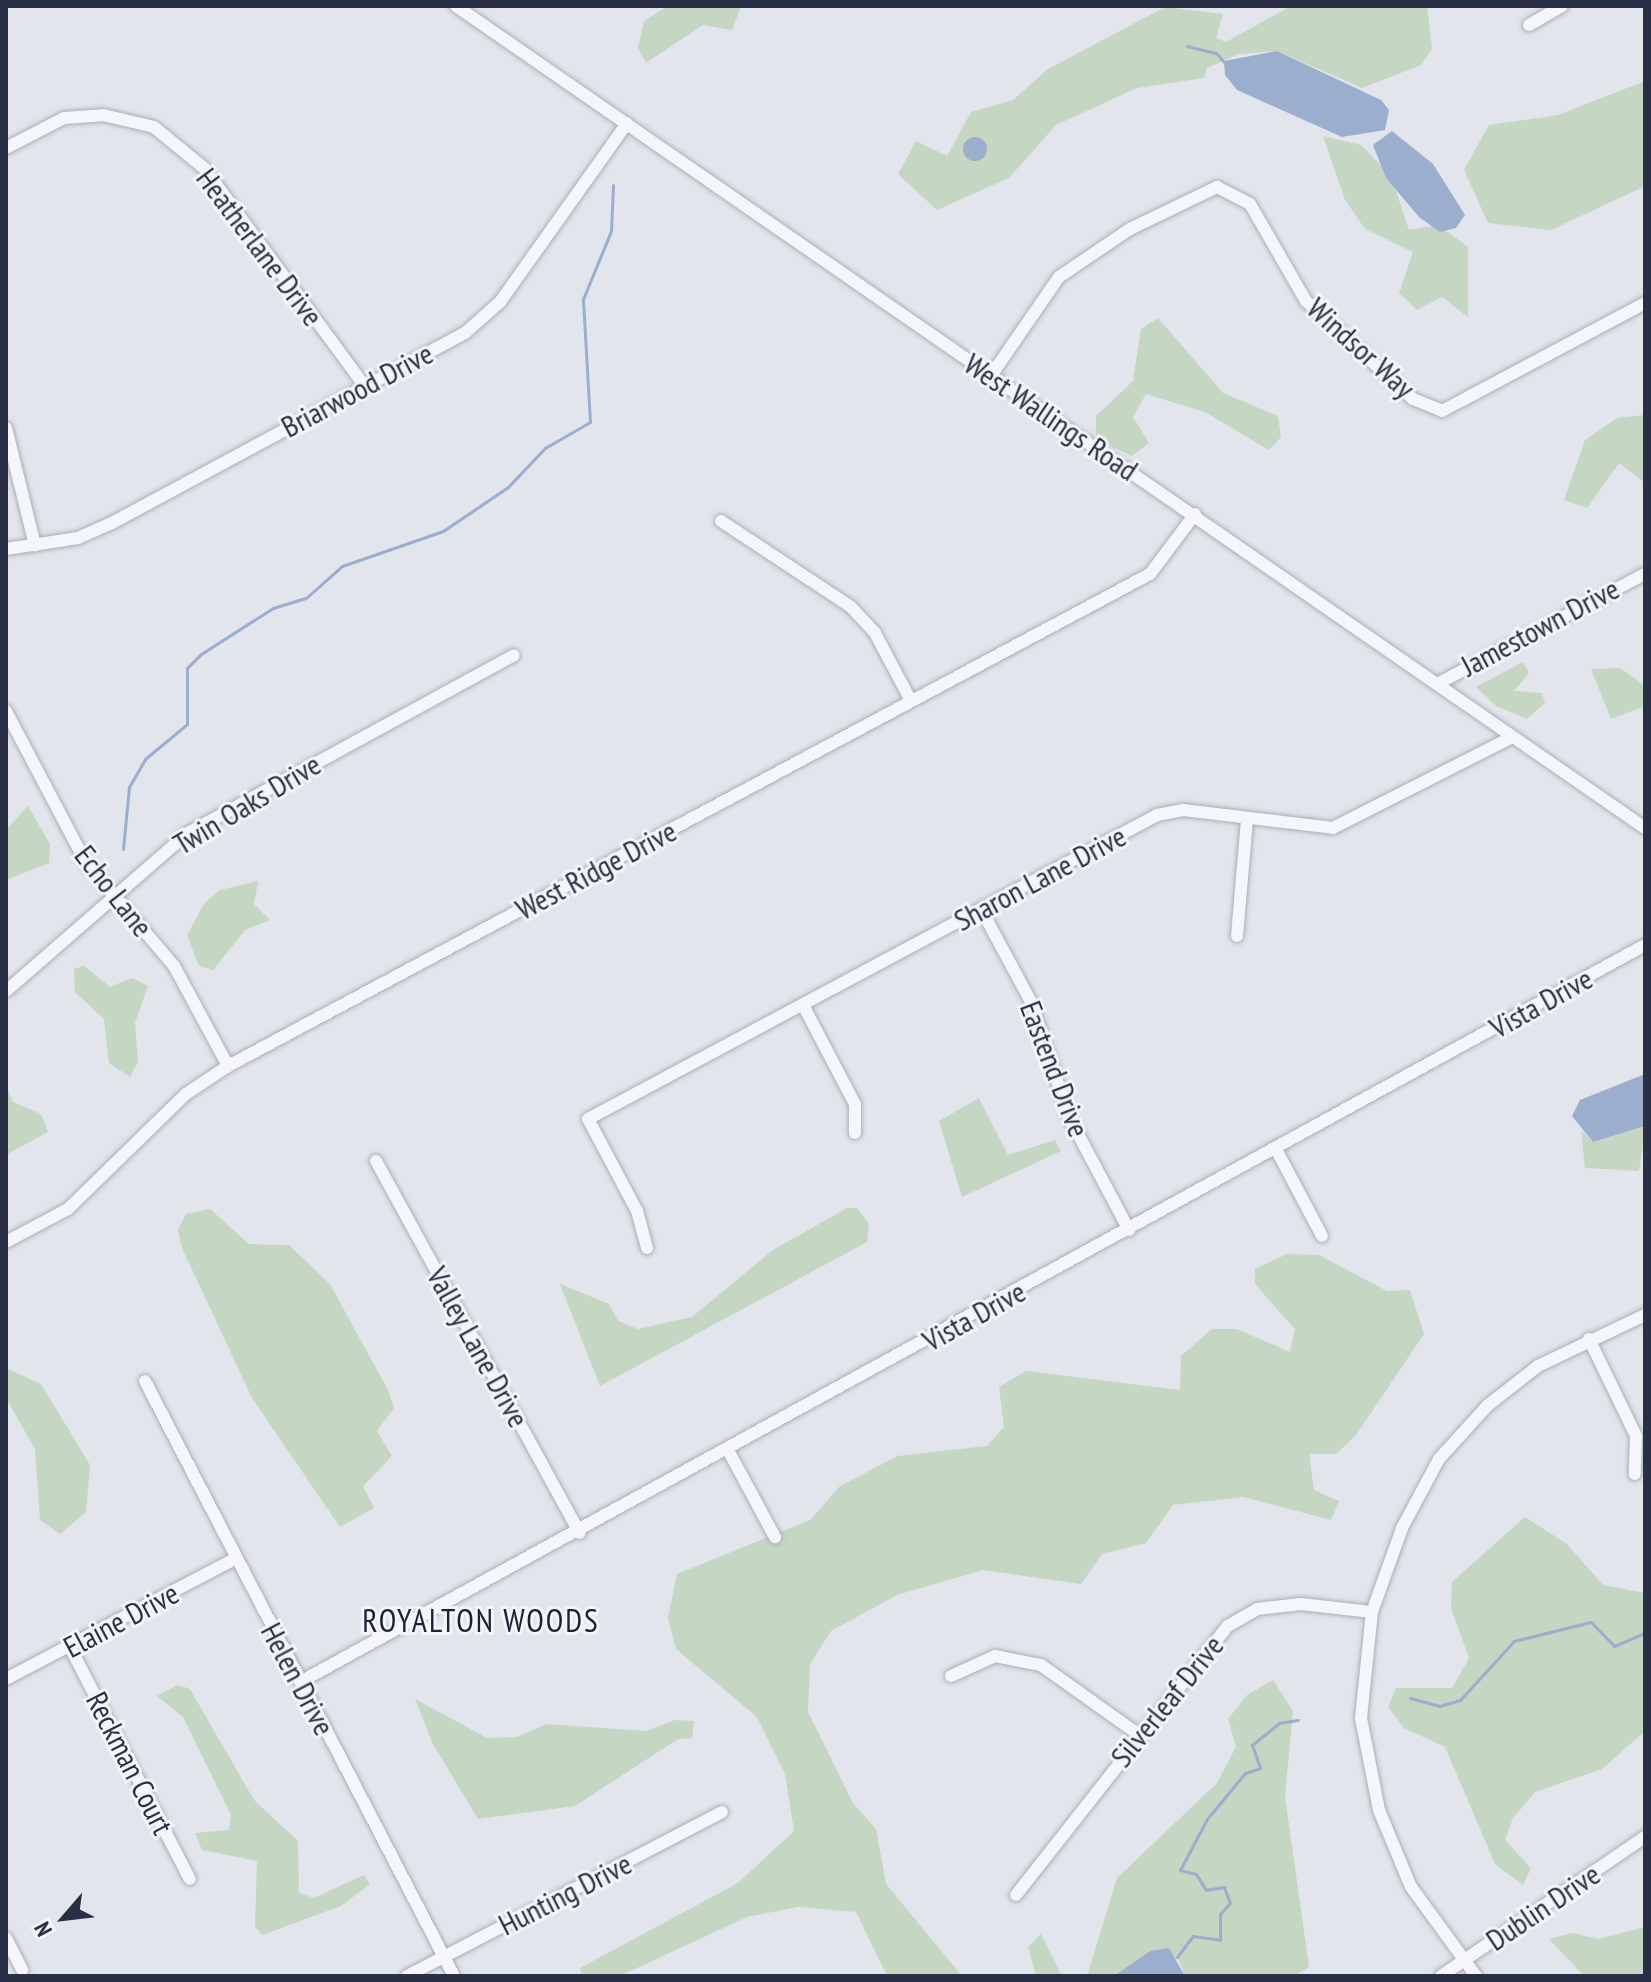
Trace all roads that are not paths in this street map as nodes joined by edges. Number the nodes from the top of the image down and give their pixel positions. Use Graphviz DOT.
graph roads {
  1 [pos="456,6"];
  2 [pos="1562,6"];
  3 [pos="1529,25"];
  4 [pos="627,123"];
  5 [pos="6,148"];
  6 [pos="1645,303"];
  7 [pos="990,377"];
  8 [pos="365,386"];
  9 [pos="6,428"];
  10 [pos="1195,514"];
  11 [pos="721,521"];
  12 [pos="35,545"];
  13 [pos="6,549"];
  14 [pos="1645,574"];
  15 [pos="514,655"];
  16 [pos="1437,684"];
  17 [pos="911,701"];
  18 [pos="6,711"];
  19 [pos="11,732"];
  20 [pos="1512,737"];
  21 [pos="1247,820"];
  22 [pos="1645,828"];
  23 [pos="114,898"];
  24 [pos="981,909"];
  25 [pos="1237,936"];
  26 [pos="1645,945"];
  27 [pos="6,991"];
  28 [pos="803,1005"];
  29 [pos="228,1066"];
  30 [pos="855,1133"];
  31 [pos="1277,1151"];
  32 [pos="376,1161"];
  33 [pos="1129,1230"];
  34 [pos="1322,1236"];
  35 [pos="6,1242"];
  36 [pos="647,1248"];
  37 [pos="1645,1315"];
  38 [pos="1589,1339"];
  39 [pos="145,1381"];
  40 [pos="729,1452"];
  41 [pos="1635,1474"];
  42 [pos="580,1533"];
  43 [pos="775,1537"];
  44 [pos="235,1559"];
  45 [pos="1372,1612"];
  46 [pos="70,1647"];
  47 [pos="951,1676"];
  48 [pos="6,1679"];
  49 [pos="300,1682"];
  50 [pos="1139,1735"];
  51 [pos="722,1812"];
  52 [pos="1645,1837"];
  53 [pos="190,1879"];
  54 [pos="1016,1895"];
  55 [pos="6,1938"];
  56 [pos="443,1957"];
  57 [pos="1461,1963"];
  58 [pos="22,1970"];
  59 [pos="407,1976"];
  60 [pos="454,1976"];
  61 [pos="1441,1976"];
  62 [pos="1476,1976"];
  1 -- 4 [label="street, West Wallings Road"];
  2 -- 3 [label="street"];
  4 -- 7 [label="street, West Wallings Road"];
  4 -- 8 [label="street, Briarwood Drive"];
  5 -- 8 [label="street, Heatherlane Drive"];
  6 -- 7 [label="street, Windsor Way"];
  7 -- 10 [label="street, West Wallings Road"];
  8 -- 12 [label="street, Briarwood Drive"];
  9 -- 12 [label="street"];
  10 -- 16 [label="street, West Wallings Road"];
  10 -- 17 [label="street, West Ridge Drive"];
  11 -- 17 [label="street"];
  12 -- 13 [label="street, Briarwood Drive"];
  14 -- 16 [label="street, Jamestown Drive"];
  15 -- 23 [label="street, Twin Oaks Drive"];
  16 -- 20 [label="street, West Wallings Road"];
  17 -- 29 [label="street, West Ridge Drive"];
  18 -- 19 [label="street, Echo Lane"];
  19 -- 23 [label="street, Echo Lane"];
  20 -- 21 [label="street, Sharon Lane Drive"];
  20 -- 22 [label="street, West Wallings Road"];
  21 -- 24 [label="street, Sharon Lane Drive"];
  21 -- 25 [label="street"];
  23 -- 27 [label="street, Twin Oaks Drive"];
  23 -- 29 [label="street, Echo Lane"];
  24 -- 28 [label="street, Sharon Lane Drive"];
  24 -- 33 [label="street, Eastend Drive"];
  26 -- 31 [label="street, Vista Drive"];
  28 -- 30 [label="street"];
  28 -- 36 [label="street, Sharon Lane Drive"];
  29 -- 35 [label="street, West Ridge Drive"];
  31 -- 33 [label="street, Vista Drive"];
  31 -- 34 [label="street"];
  32 -- 42 [label="street, Valley Lane Drive"];
  33 -- 40 [label="street, Vista Drive"];
  37 -- 38 [label="street"];
  38 -- 41 [label="street"];
  38 -- 45 [label="street"];
  39 -- 44 [label="street, Helen Drive"];
  40 -- 42 [label="street, Vista Drive"];
  40 -- 43 [label="street"];
  42 -- 49 [label="street, Vista Drive"];
  44 -- 46 [label="street, Elaine Drive"];
  44 -- 49 [label="street, Helen Drive"];
  45 -- 50 [label="street, Silverleaf Drive"];
  45 -- 57 [label="street"];
  46 -- 48 [label="street, Elaine Drive"];
  46 -- 53 [label="street, Reckman Court"];
  47 -- 50 [label="street"];
  49 -- 56 [label="street, Helen Drive"];
  50 -- 54 [label="street, Silverleaf Drive"];
  51 -- 56 [label="street, Hunting Drive"];
  52 -- 57 [label="street, Dublin Drive"];
  55 -- 58 [label="street"];
  56 -- 59 [label="street, Hunting Drive"];
  56 -- 60 [label="street, Helen Drive"];
  57 -- 61 [label="street, Dublin Drive"];
  57 -- 62 [label="street"];
}
